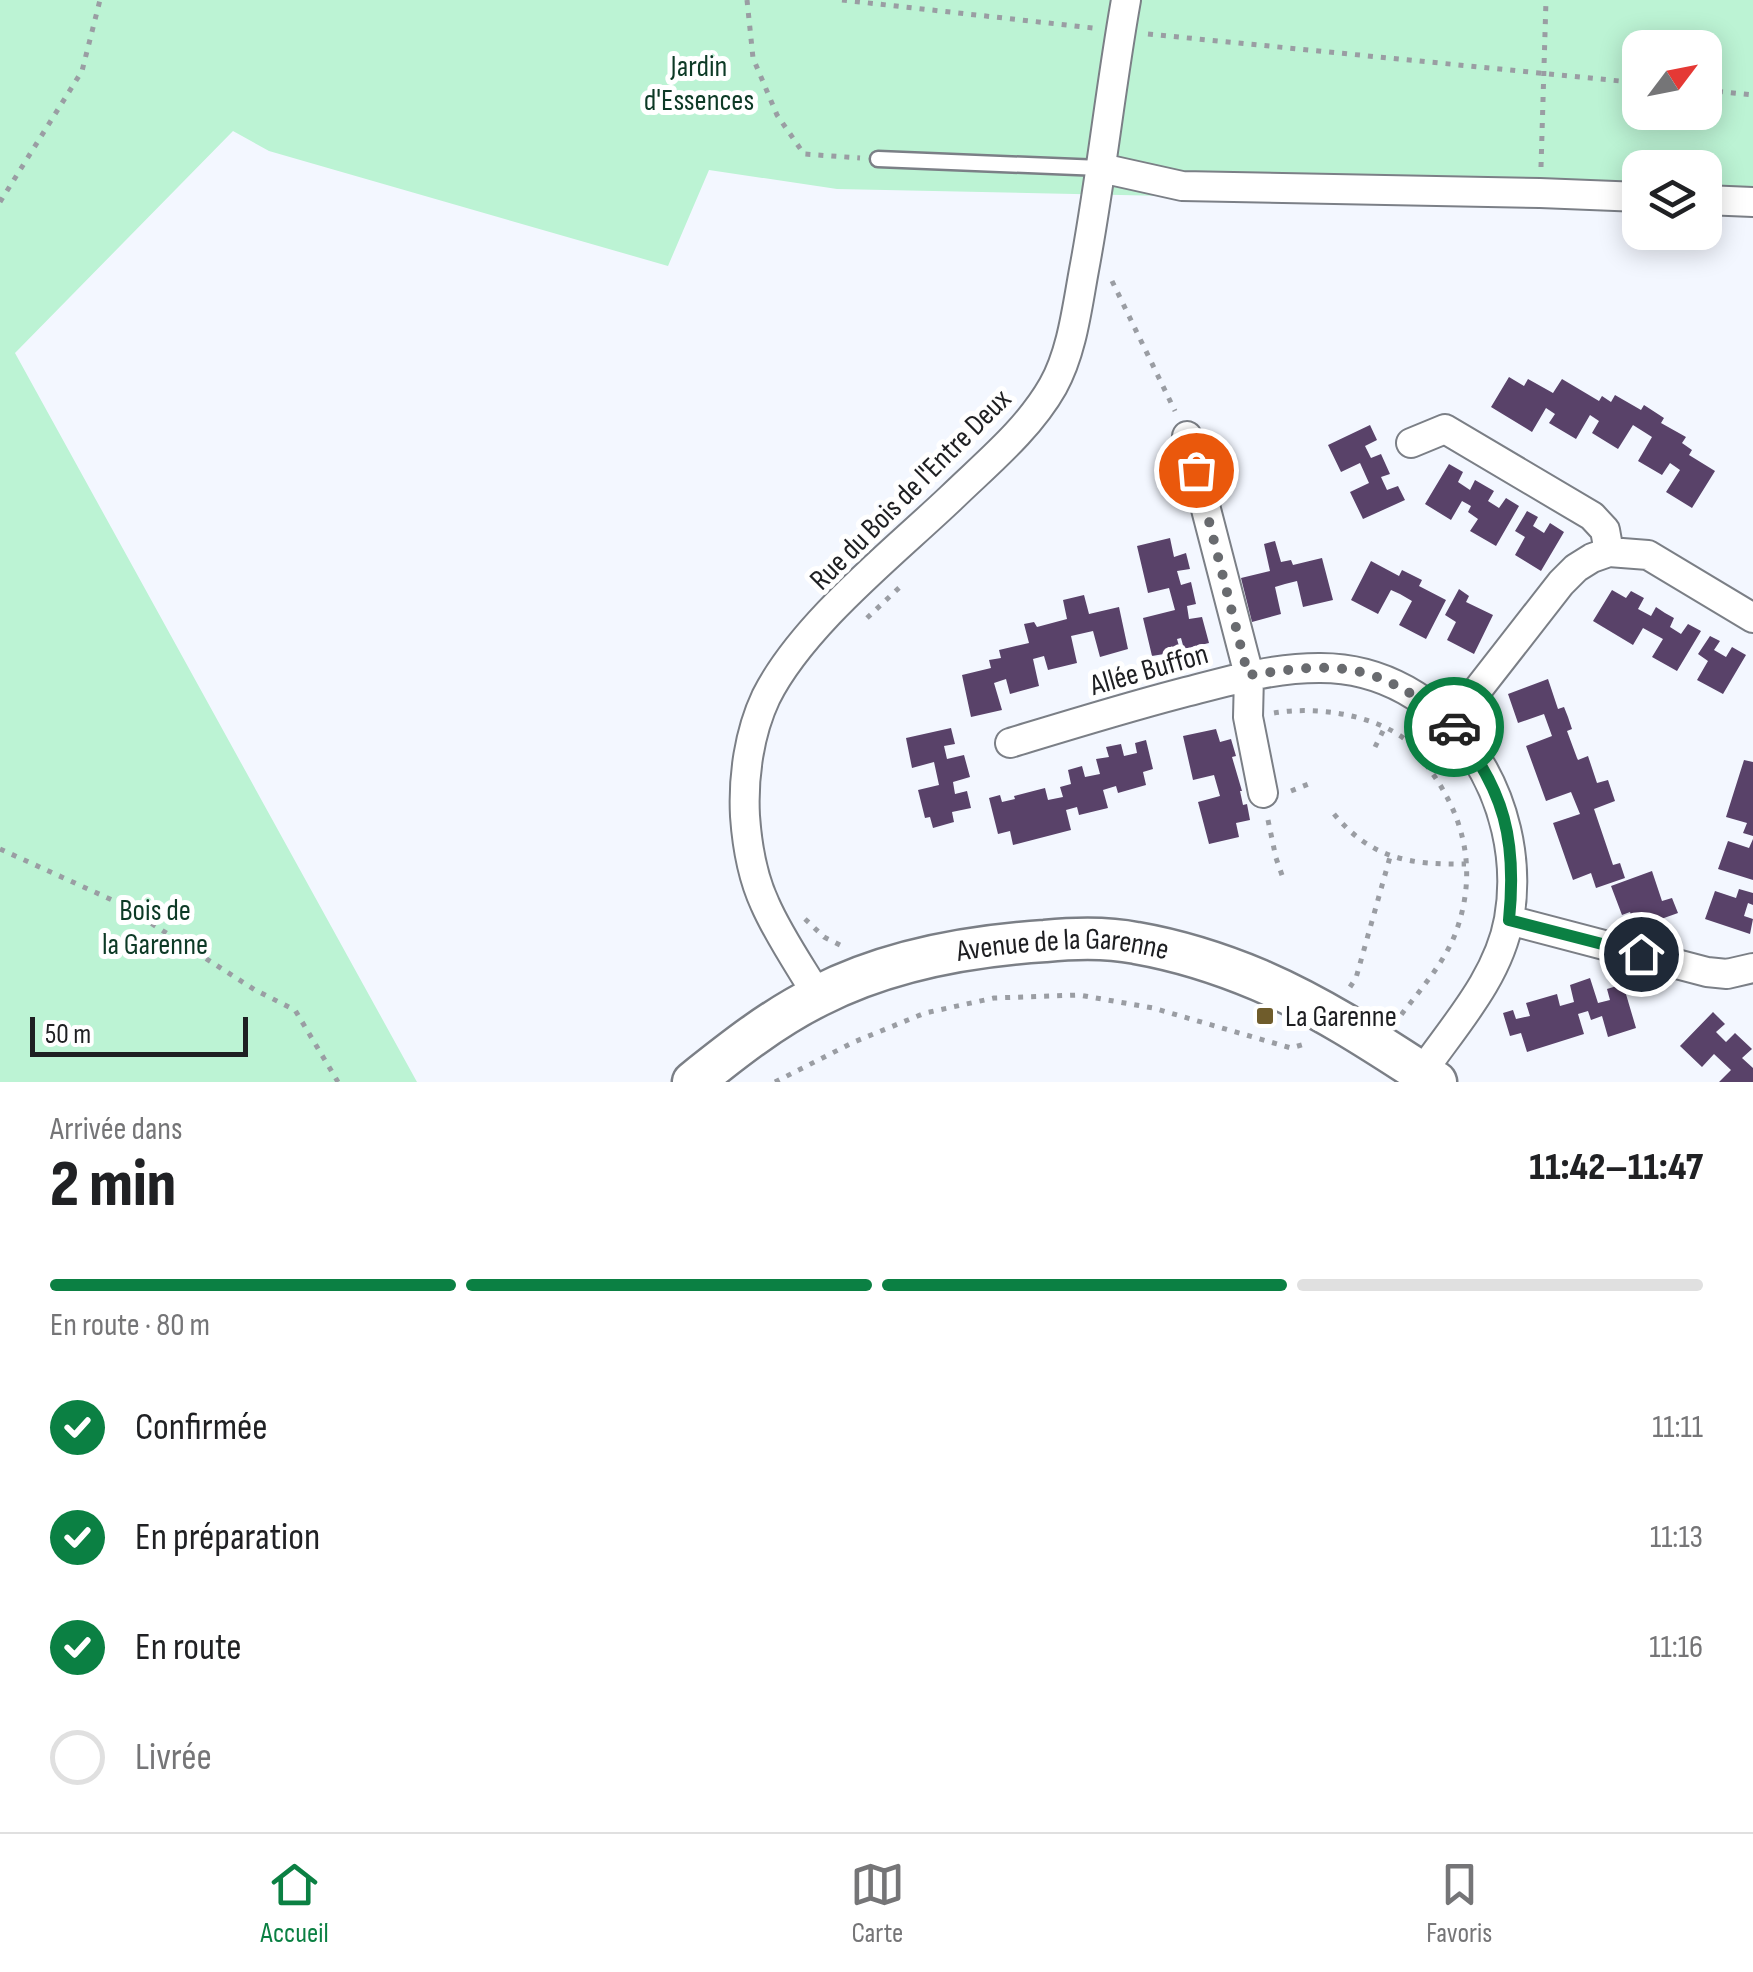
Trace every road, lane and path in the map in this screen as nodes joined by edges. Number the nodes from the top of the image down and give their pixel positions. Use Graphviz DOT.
graph roads {
  1 [pos="100,0"];
  2 [pos="747,0"];
  3 [pos="842,0"];
  4 [pos="1126,0"];
  5 [pos="1546,0"];
  6 [pos="1120,31"];
  7 [pos="1545,72"];
  8 [pos="1622,81"];
  9 [pos="1722,92"];
  10 [pos="1753,95"];
  11 [pos="878,159"];
  12 [pos="1101,168"];
  13 [pos="1540,192"];
  14 [pos="1622,196"];
  15 [pos="1722,201"];
  16 [pos="0,202"];
  17 [pos="1753,202"];
  18 [pos="1104,288"];
  19 [pos="1187,436"];
  20 [pos="1411,444"];
  21 [pos="1609,552"];
  22 [pos="908,579"];
  23 [pos="1753,618"];
  24 [pos="866,619"];
  25 [pos="1248,675"];
  26 [pos="1248,716"];
  27 [pos="1451,724"];
  28 [pos="1384,729"];
  29 [pos="1010,744"];
  30 [pos="1375,747"];
  31 [pos="1263,793"];
  32 [pos="1334,814"];
  33 [pos="0,849"];
  34 [pos="1390,856"];
  35 [pos="1466,864"];
  36 [pos="1283,878"];
  37 [pos="798,905"];
  38 [pos="1509,920"];
  39 [pos="881,970"];
  40 [pos="1750,976"];
  41 [pos="1348,991"];
  42 [pos="818,996"];
  43 [pos="1396,1022"];
  44 [pos="1314,1041"];
  45 [pos="1424,1079"];
  46 [pos="338,1082"];
  47 [pos="694,1082"];
  48 [pos="776,1082"];
  1 -- 16 [label="path"];
  2 -- 11 [label="path"];
  3 -- 6 [label="path"];
  4 -- 6 [label="street, Rue du Bois de l'Entre Deux"];
  5 -- 7 [label="path"];
  6 -- 7 [label="path"];
  6 -- 12 [label="street, Rue du Bois de l'Entre Deux"];
  7 -- 8 [label="path"];
  7 -- 13 [label="path"];
  9 -- 10 [label="path"];
  11 -- 12 [label="lane"];
  12 -- 13 [label="street"];
  12 -- 42 [label="street, Rue du Bois de l'Entre Deux"];
  13 -- 14 [label="street"];
  15 -- 17 [label="street"];
  18 -- 19 [label="path"];
  19 -- 25 [label="street"];
  20 -- 21 [label="street"];
  21 -- 23 [label="street"];
  21 -- 27 [label="street"];
  22 -- 24 [label="path, Rue du Bois de l'Entre Deux"];
  25 -- 26 [label="street, Allée Buffon"];
  25 -- 27 [label="street"];
  25 -- 29 [label="street, Allée Buffon"];
  26 -- 28 [label="path"];
  26 -- 31 [label="street, Allée Buffon"];
  27 -- 38 [label="street"];
  28 -- 30 [label="path"];
  28 -- 35 [label="path"];
  31 -- 36 [label="path"];
  32 -- 34 [label="path"];
  33 -- 46 [label="path"];
  34 -- 35 [label="path"];
  34 -- 41 [label="path"];
  35 -- 43 [label="path"];
  37 -- 39 [label="path"];
  38 -- 40 [label="street"];
  38 -- 45 [label="street"];
  39 -- 42 [label="street, Avenue de la Garenne"];
  39 -- 45 [label="street, Avenue de la Garenne"];
  42 -- 47 [label="street, Avenue de la Garenne"];
  44 -- 48 [label="path"];
}
